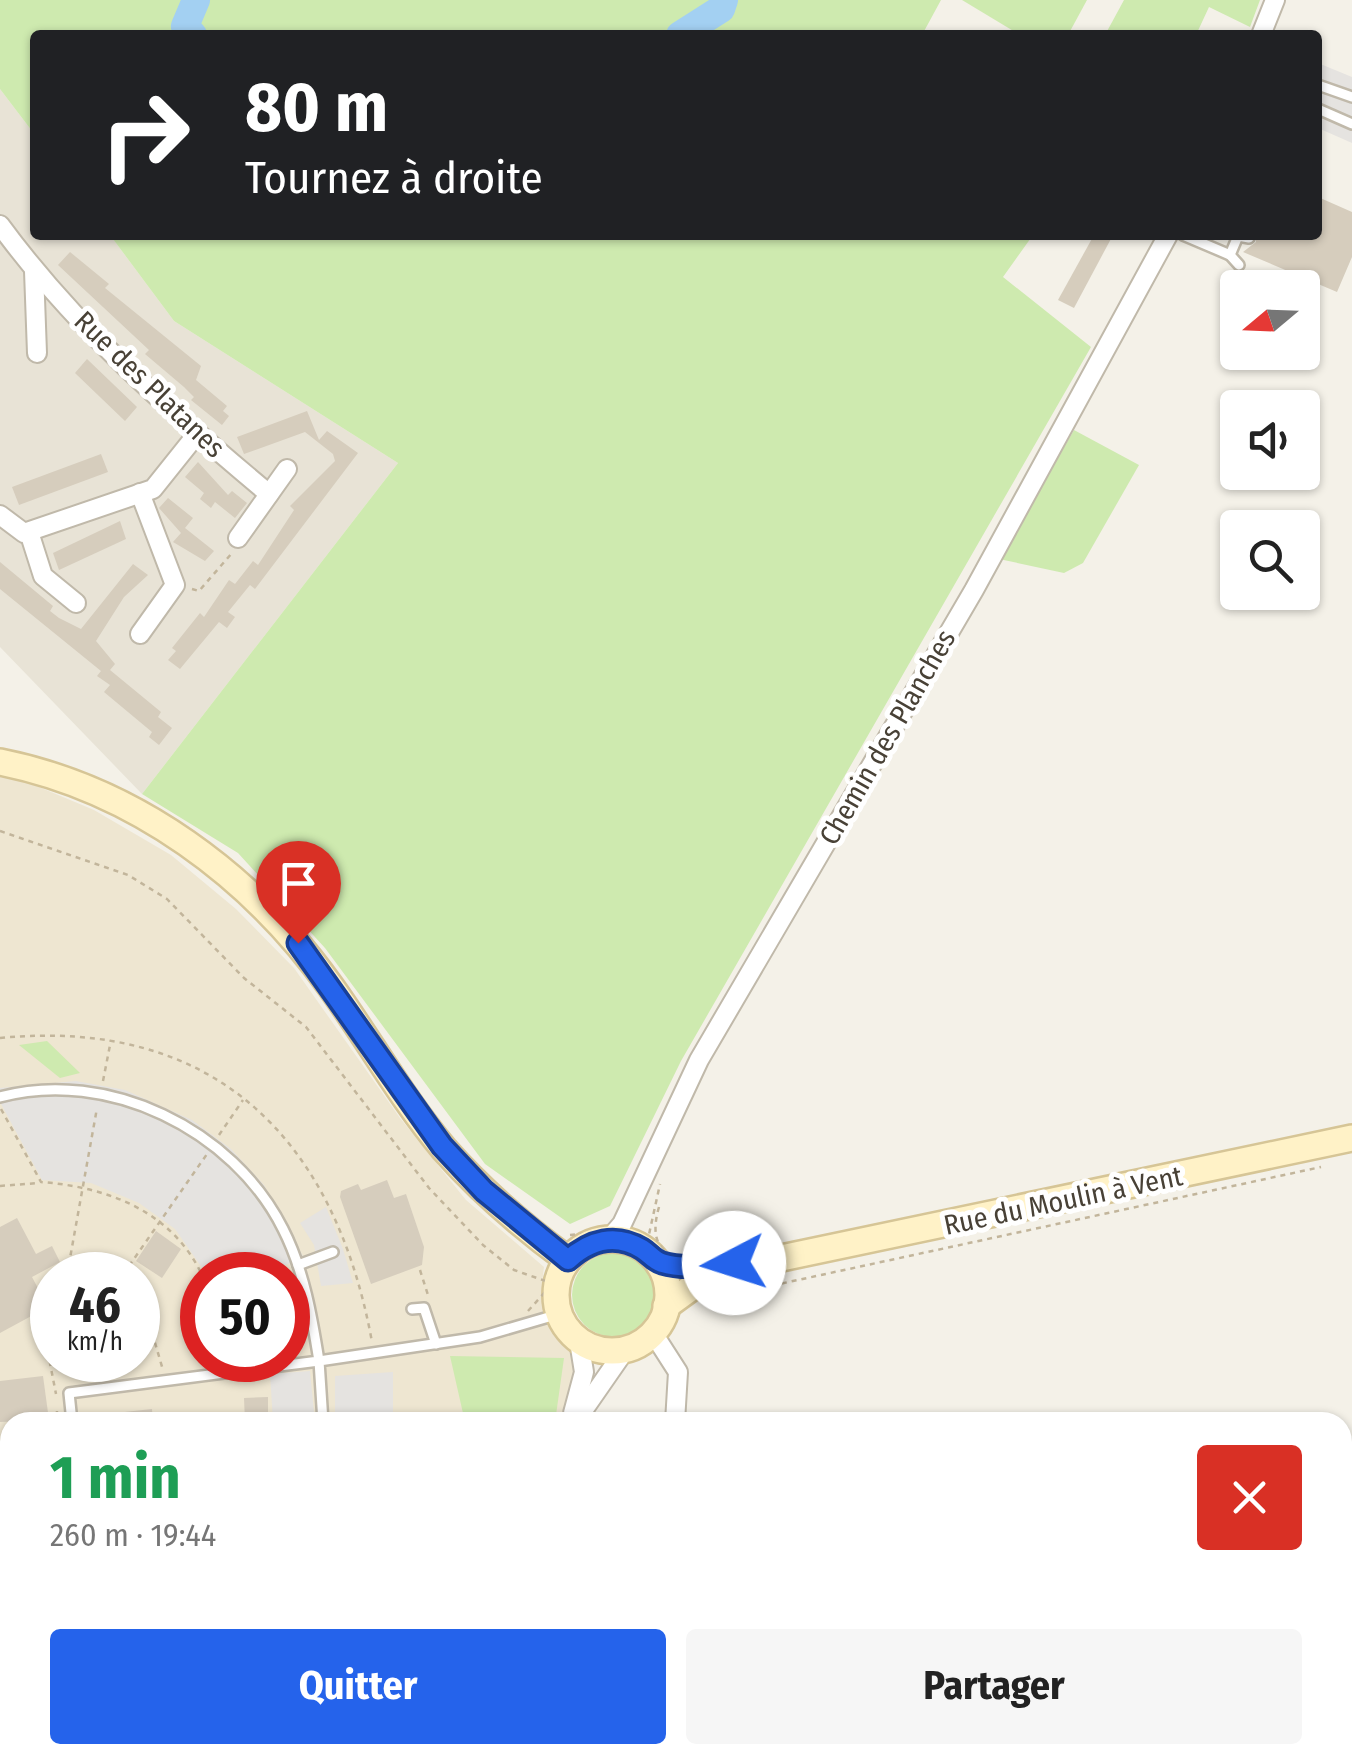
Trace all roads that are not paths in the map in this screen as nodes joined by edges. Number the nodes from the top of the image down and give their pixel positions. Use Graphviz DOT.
graph roads {
  1 [pos="1275,0"];
  2 [pos="1263,30"];
  3 [pos="1322,86"];
  4 [pos="1352,97"];
  5 [pos="1322,111"];
  6 [pos="1352,124"];
  7 [pos="0,224"];
  8 [pos="1165,240"];
  9 [pos="1195,240"];
  10 [pos="1236,240"];
  11 [pos="1230,255"];
  12 [pos="1239,265"];
  13 [pos="34,271"];
  14 [pos="37,353"];
  15 [pos="196,434"];
  16 [pos="286,469"];
  17 [pos="140,493"];
  18 [pos="269,494"];
  19 [pos="0,515"];
  20 [pos="29,532"];
  21 [pos="238,538"];
  22 [pos="76,603"];
  23 [pos="140,634"];
  24 [pos="0,762"];
  25 [pos="0,1097"];
  26 [pos="1352,1138"];
  27 [pos="600,1236"];
  28 [pos="292,1252"];
  29 [pos="333,1252"];
  30 [pos="568,1260"];
  31 [pos="772,1260"];
  32 [pos="310,1261"];
  33 [pos="656,1262"];
  34 [pos="666,1306"];
  35 [pos="412,1309"];
  36 [pos="559,1314"];
  37 [pos="310,1320"];
  38 [pos="653,1333"];
  39 [pos="579,1340"];
  40 [pos="436,1344"];
  41 [pos="625,1350"];
  42 [pos="319,1362"];
  43 [pos="71,1412"];
  44 [pos="322,1412"];
  45 [pos="575,1412"];
  46 [pos="580,1412"];
  47 [pos="676,1412"];
  1 -- 2 [label="street"];
  3 -- 4 [label="lane"];
  5 -- 6 [label="lane"];
  7 -- 13 [label="street, Rue des Platanes"];
  8 -- 27 [label="street, Chemin des Planches"];
  9 -- 11 [label="lane"];
  10 -- 11 [label="lane"];
  11 -- 12 [label="lane"];
  13 -- 14 [label="street, Rue des Platanes"];
  13 -- 15 [label="street, Rue des Platanes"];
  15 -- 17 [label="street"];
  15 -- 18 [label="street, Rue des Platanes"];
  16 -- 18 [label="street"];
  17 -- 20 [label="street"];
  17 -- 23 [label="street"];
  18 -- 21 [label="street"];
  19 -- 20 [label="street"];
  20 -- 22 [label="street"];
  24 -- 30 [label="main road"];
  25 -- 28 [label="lane"];
  26 -- 31 [label="main road, Rue du Moulin à Vent"];
  27 -- 30 [label="main road"];
  27 -- 33 [label="main road"];
  29 -- 32 [label="lane"];
  30 -- 36 [label="main road"];
  31 -- 33 [label="main road"];
  31 -- 34 [label="main road"];
  33 -- 34 [label="main road"];
  34 -- 38 [label="main road"];
  35 -- 40 [label="lane"];
  36 -- 39 [label="main road"];
  36 -- 40 [label="lane"];
  37 -- 42 [label="lane"];
  38 -- 41 [label="main road"];
  38 -- 47 [label="street"];
  39 -- 41 [label="main road"];
  39 -- 45 [label="street"];
  40 -- 42 [label="lane"];
  41 -- 46 [label="street"];
  42 -- 43 [label="lane"];
  42 -- 44 [label="lane"];
}
